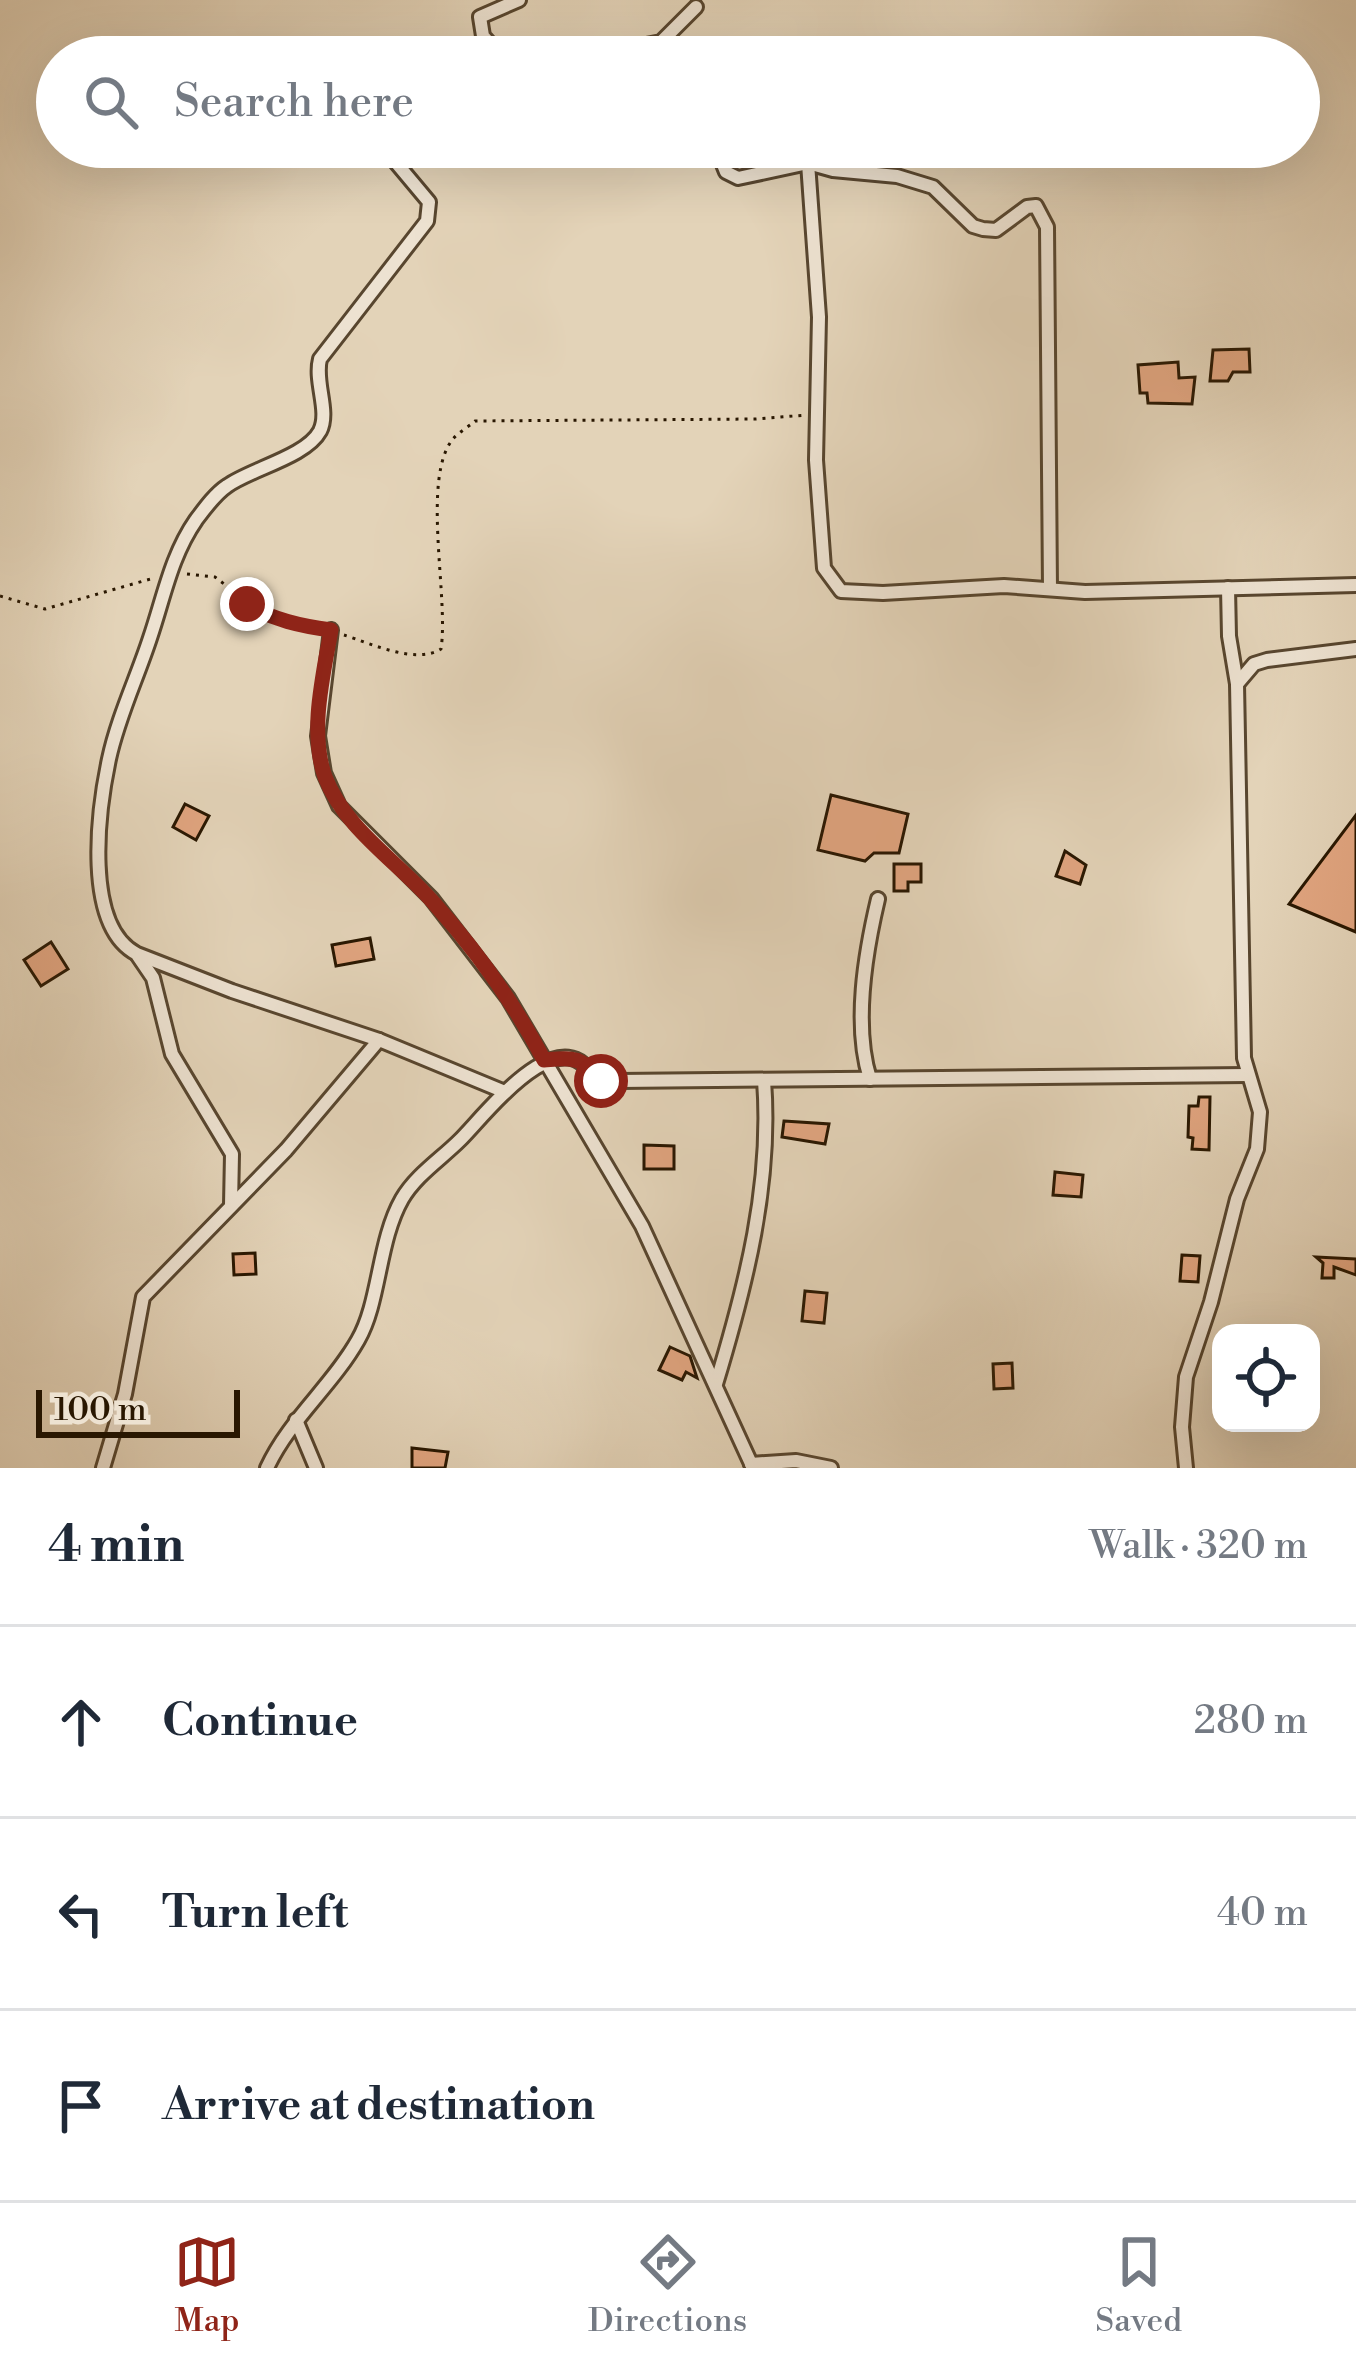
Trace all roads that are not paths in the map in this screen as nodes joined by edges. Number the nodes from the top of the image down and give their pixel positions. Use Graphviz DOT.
graph roads {
  1 [pos="519,0"];
  2 [pos="696,7"];
  3 [pos="483,36"];
  4 [pos="671,36"];
  5 [pos="401,168"];
  6 [pos="724,168"];
  7 [pos="785,168"];
  8 [pos="808,168"];
  9 [pos="838,168"];
  10 [pos="1356,585"];
  11 [pos="1228,588"];
  12 [pos="1050,589"];
  13 [pos="331,630"];
  14 [pos="1356,649"];
  15 [pos="1237,684"];
  16 [pos="878,899"];
  17 [pos="137,954"];
  18 [pos="379,1040"];
  19 [pos="544,1060"];
  20 [pos="1248,1075"];
  21 [pos="870,1079"];
  22 [pos="764,1080"];
  23 [pos="505,1092"];
  24 [pos="231,1207"];
  25 [pos="716,1384"];
  26 [pos="296,1420"];
  27 [pos="752,1466"];
  28 [pos="104,1468"];
  29 [pos="267,1468"];
  30 [pos="316,1468"];
  31 [pos="831,1468"];
  32 [pos="1186,1468"];
  1 -- 3 [label="street"];
  2 -- 4 [label="street"];
  5 -- 17 [label="street"];
  6 -- 7 [label="street"];
  8 -- 12 [label="street"];
  9 -- 12 [label="street"];
  10 -- 11 [label="street"];
  11 -- 12 [label="street"];
  11 -- 15 [label="street"];
  13 -- 19 [label="street"];
  14 -- 15 [label="street"];
  15 -- 20 [label="street"];
  16 -- 21 [label="street"];
  17 -- 18 [label="street"];
  17 -- 24 [label="street"];
  18 -- 23 [label="street"];
  18 -- 24 [label="street"];
  19 -- 22 [label="street"];
  19 -- 23 [label="street"];
  19 -- 25 [label="street"];
  20 -- 21 [label="street"];
  20 -- 32 [label="street"];
  21 -- 22 [label="street"];
  22 -- 25 [label="street"];
  23 -- 26 [label="street"];
  24 -- 28 [label="street"];
  25 -- 27 [label="street"];
  26 -- 29 [label="street"];
  26 -- 30 [label="street"];
  27 -- 31 [label="street"];
}
